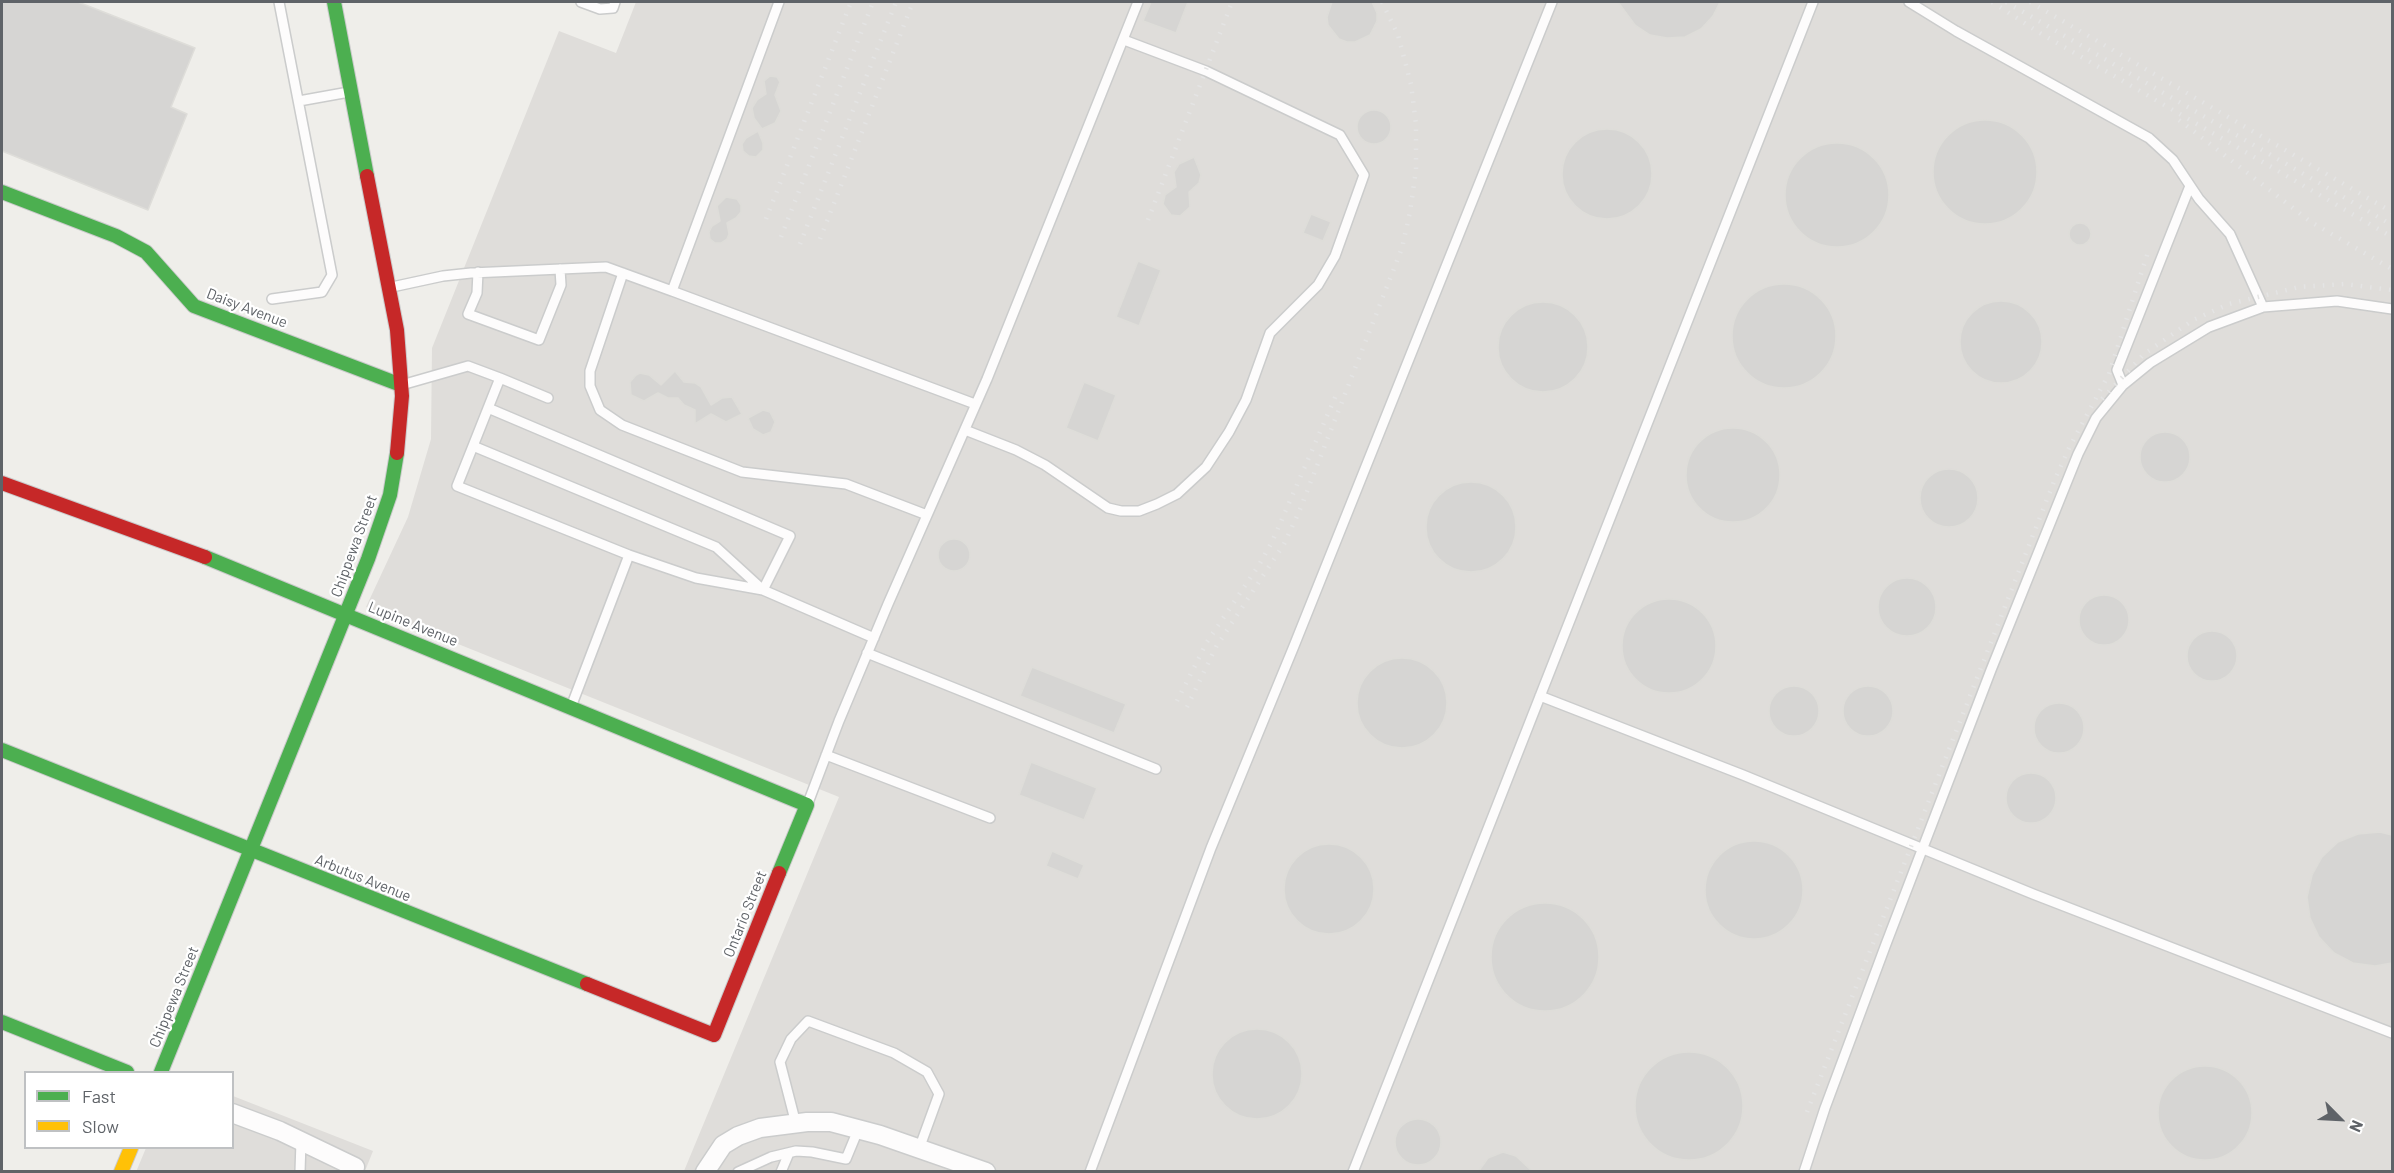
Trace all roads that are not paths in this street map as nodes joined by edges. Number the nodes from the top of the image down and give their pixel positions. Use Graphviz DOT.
graph roads {
  1 [pos="279,2"];
  2 [pos="334,2"];
  3 [pos="581,2"];
  4 [pos="615,2"];
  5 [pos="779,2"];
  6 [pos="1138,2"];
  7 [pos="1552,2"];
  8 [pos="1813,2"];
  9 [pos="1909,2"];
  10 [pos="1124,40"];
  11 [pos="352,91"];
  12 [pos="299,101"];
  13 [pos="2190,186"];
  14 [pos="2,192"];
  15 [pos="560,269"];
  16 [pos="478,272"];
  17 [pos="623,273"];
  18 [pos="390,287"];
  19 [pos="672,291"];
  20 [pos="272,299"];
  21 [pos="2263,307"];
  22 [pos="2392,309"];
  23 [pos="500,378"];
  24 [pos="401,385"];
  25 [pos="2123,385"];
  26 [pos="548,398"];
  27 [pos="975,405"];
  28 [pos="488,408"];
  29 [pos="964,430"];
  30 [pos="473,446"];
  31 [pos="2,483"];
  32 [pos="927,515"];
  33 [pos="629,555"];
  34 [pos="763,590"];
  35 [pos="347,615"];
  36 [pos="874,638"];
  37 [pos="867,653"];
  38 [pos="1540,696"];
  39 [pos="571,707"];
  40 [pos="2,750"];
  41 [pos="826,755"];
  42 [pos="1156,769"];
  43 [pos="807,805"];
  44 [pos="990,818"];
  45 [pos="1922,849"];
  46 [pos="251,852"];
  47 [pos="2,1022"];
  48 [pos="2392,1033"];
  49 [pos="714,1035"];
  50 [pos="124,1071"];
  51 [pos="161,1071"];
  52 [pos="234,1114"];
  53 [pos="796,1124"];
  54 [pos="858,1130"];
  55 [pos="301,1141"];
  56 [pos="131,1149"];
  57 [pos="919,1149"];
  58 [pos="789,1153"];
  59 [pos="355,1169"];
  60 [pos="122,1172"];
  61 [pos="300,1172"];
  62 [pos="705,1172"];
  63 [pos="738,1172"];
  64 [pos="781,1172"];
  65 [pos="986,1172"];
  66 [pos="1090,1172"];
  67 [pos="1353,1172"];
  68 [pos="1804,1172"];
  1 -- 12 [label="lane"];
  2 -- 11 [label="street, Chippewa Street"];
  3 -- 4 [label="lane"];
  5 -- 19 [label="lane"];
  6 -- 10 [label="lane"];
  7 -- 66 [label="lane"];
  8 -- 38 [label="lane"];
  9 -- 13 [label="lane"];
  10 -- 27 [label="lane"];
  10 -- 29 [label="lane"];
  11 -- 12 [label="lane"];
  11 -- 18 [label="street, Chippewa Street"];
  12 -- 20 [label="lane"];
  13 -- 21 [label="lane"];
  13 -- 25 [label="lane"];
  14 -- 24 [label="street, Daisy Avenue"];
  15 -- 16 [label="lane"];
  15 -- 16 [label="lane"];
  15 -- 17 [label="lane"];
  16 -- 18 [label="lane"];
  17 -- 19 [label="lane"];
  17 -- 32 [label="lane"];
  18 -- 24 [label="street, Chippewa Street"];
  19 -- 27 [label="lane"];
  21 -- 22 [label="lane"];
  21 -- 25 [label="lane"];
  23 -- 24 [label="lane"];
  23 -- 26 [label="lane"];
  23 -- 28 [label="lane"];
  24 -- 35 [label="street, Chippewa Street"];
  25 -- 45 [label="lane"];
  27 -- 29 [label="lane"];
  28 -- 30 [label="lane"];
  28 -- 34 [label="lane"];
  29 -- 32 [label="lane"];
  30 -- 33 [label="lane"];
  30 -- 34 [label="lane"];
  31 -- 35 [label="street, Lupine Avenue"];
  32 -- 36 [label="lane"];
  33 -- 34 [label="lane"];
  33 -- 39 [label="lane"];
  34 -- 36 [label="lane"];
  35 -- 39 [label="street, Lupine Avenue"];
  35 -- 46 [label="street, Chippewa Street"];
  36 -- 37 [label="lane"];
  37 -- 41 [label="lane"];
  37 -- 42 [label="lane"];
  38 -- 45 [label="lane"];
  38 -- 67 [label="lane"];
  39 -- 43 [label="street, Lupine Avenue"];
  40 -- 46 [label="street, Arbutus Avenue"];
  41 -- 43 [label="lane"];
  41 -- 44 [label="lane"];
  43 -- 49 [label="street, Ontario Street"];
  45 -- 48 [label="lane"];
  45 -- 68 [label="lane"];
  46 -- 49 [label="street, Arbutus Avenue"];
  46 -- 51 [label="street, Chippewa Street"];
  47 -- 50 [label="street"];
  52 -- 55 [label="street"];
  53 -- 54 [label="street"];
  53 -- 57 [label="lane"];
  53 -- 62 [label="street"];
  54 -- 57 [label="street"];
  54 -- 58 [label="lane"];
  55 -- 59 [label="street"];
  55 -- 61 [label="lane"];
  56 -- 60 [label="street"];
  57 -- 65 [label="street"];
  58 -- 63 [label="lane"];
  58 -- 64 [label="lane"];
}
